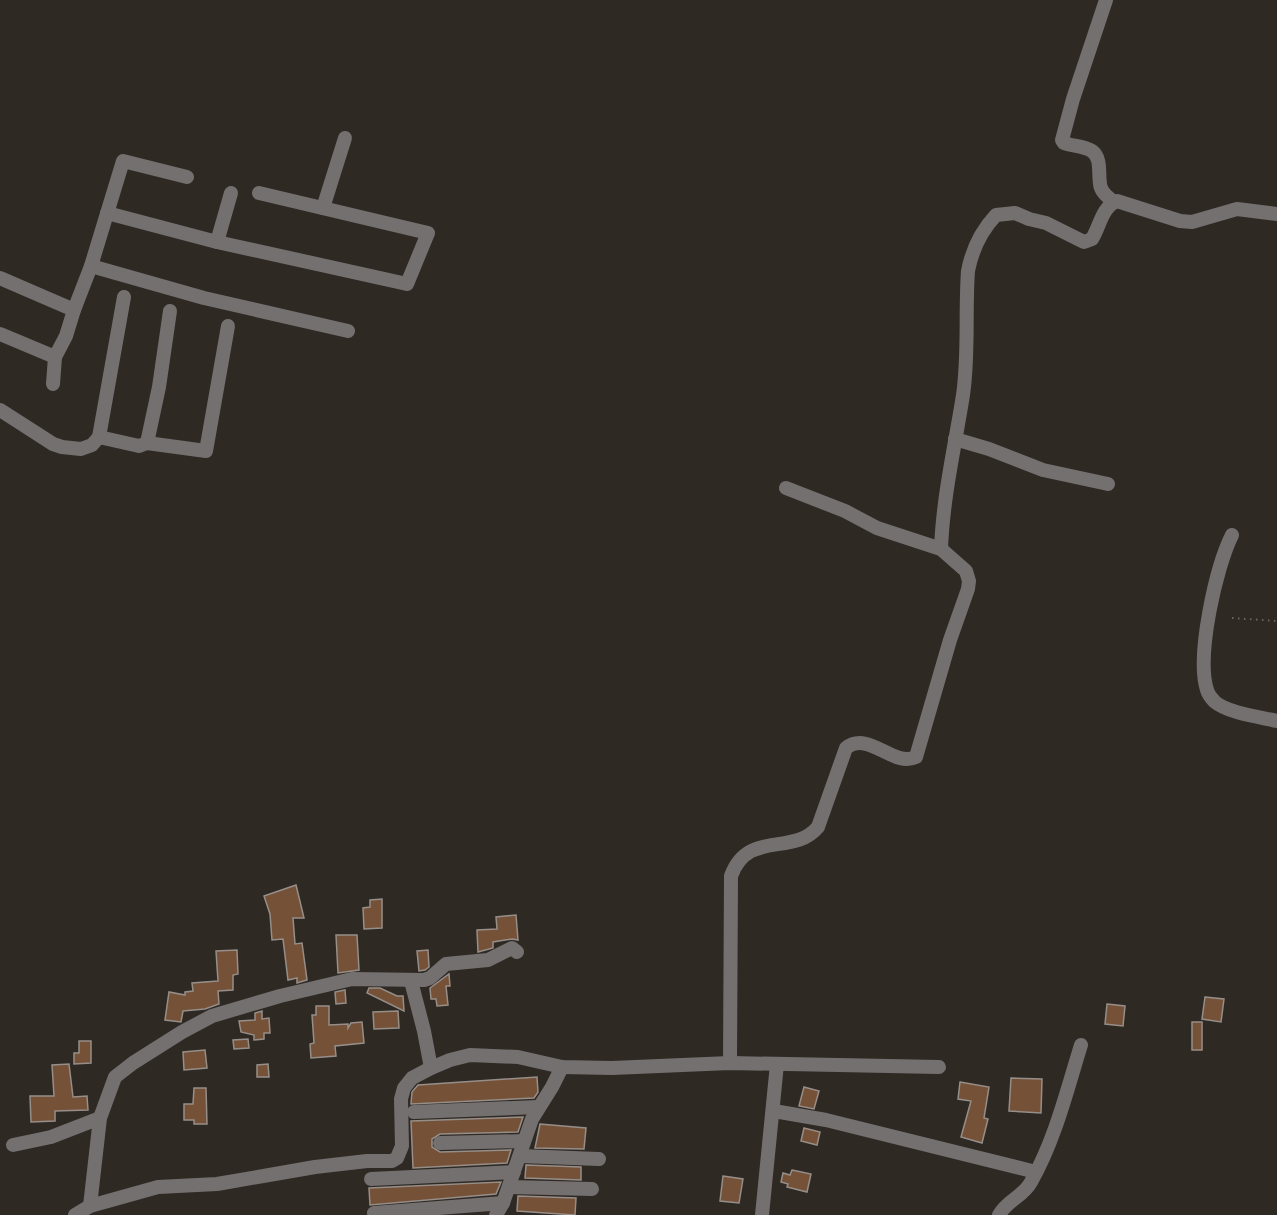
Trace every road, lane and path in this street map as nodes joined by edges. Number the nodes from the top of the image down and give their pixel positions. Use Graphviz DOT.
graph roads {
  1 [pos="1106,0"];
  2 [pos="345,138"];
  3 [pos="187,177"];
  4 [pos="231,193"];
  5 [pos="259,193"];
  6 [pos="1114,202"];
  7 [pos="323,208"];
  8 [pos="107,213"];
  9 [pos="1277,214"];
  10 [pos="217,242"];
  11 [pos="91,266"];
  12 [pos="0,278"];
  13 [pos="124,297"];
  14 [pos="74,310"];
  15 [pos="170,311"];
  16 [pos="228,326"];
  17 [pos="348,331"];
  18 [pos="0,334"];
  19 [pos="56,357"];
  20 [pos="53,384"];
  21 [pos="0,410"];
  22 [pos="99,437"];
  23 [pos="955,439"];
  24 [pos="147,443"];
  25 [pos="1108,484"];
  26 [pos="786,488"];
  27 [pos="1232,535"];
  28 [pos="941,549"];
  29 [pos="1232,618"];
  30 [pos="1277,621"];
  31 [pos="1277,721"];
  32 [pos="517,952"];
  33 [pos="411,981"];
  34 [pos="1081,1045"];
  35 [pos="730,1063"];
  36 [pos="777,1065"];
  37 [pos="562,1067"];
  38 [pos="939,1067"];
  39 [pos="431,1068"];
  40 [pos="538,1107"];
  41 [pos="774,1111"];
  42 [pos="414,1112"];
  43 [pos="100,1118"];
  44 [pos="524,1141"];
  45 [pos="440,1143"];
  46 [pos="13,1145"];
  47 [pos="520,1156"];
  48 [pos="599,1159"];
  49 [pos="514,1172"];
  50 [pos="1036,1172"];
  51 [pos="371,1179"];
  52 [pos="509,1186"];
  53 [pos="592,1189"];
  54 [pos="90,1206"];
  55 [pos="500,1209"];
  56 [pos="374,1213"];
  57 [pos="75,1215"];
  58 [pos="762,1215"];
  59 [pos="999,1215"];
  1 -- 6 [label="street"];
  2 -- 7 [label="street"];
  3 -- 8 [label="street"];
  4 -- 10 [label="street"];
  5 -- 7 [label="street"];
  6 -- 9 [label="street"];
  6 -- 23 [label="street"];
  7 -- 10 [label="street"];
  8 -- 10 [label="street"];
  8 -- 11 [label="street"];
  11 -- 14 [label="street"];
  11 -- 17 [label="street"];
  12 -- 14 [label="street"];
  13 -- 22 [label="street"];
  14 -- 19 [label="street"];
  15 -- 24 [label="street"];
  16 -- 24 [label="street"];
  18 -- 19 [label="street"];
  19 -- 20 [label="street"];
  21 -- 22 [label="street"];
  22 -- 24 [label="street"];
  23 -- 25 [label="street"];
  23 -- 28 [label="street"];
  26 -- 28 [label="street"];
  27 -- 31 [label="street"];
  28 -- 35 [label="street"];
  29 -- 30 [label="path"];
  32 -- 33 [label="street"];
  33 -- 39 [label="street"];
  33 -- 43 [label="street"];
  34 -- 50 [label="street"];
  35 -- 36 [label="street"];
  35 -- 37 [label="street"];
  36 -- 38 [label="street"];
  36 -- 41 [label="street"];
  37 -- 39 [label="street"];
  37 -- 40 [label="street"];
  39 -- 54 [label="street"];
  40 -- 42 [label="street"];
  40 -- 44 [label="street"];
  41 -- 50 [label="street"];
  41 -- 58 [label="street"];
  43 -- 46 [label="street"];
  43 -- 54 [label="street"];
  44 -- 45 [label="street"];
  44 -- 47 [label="street"];
  47 -- 48 [label="street"];
  47 -- 49 [label="street"];
  49 -- 51 [label="street"];
  49 -- 52 [label="street"];
  50 -- 59 [label="street"];
  52 -- 53 [label="street"];
  52 -- 55 [label="street"];
  54 -- 57 [label="street"];
  55 -- 56 [label="street"];
}
